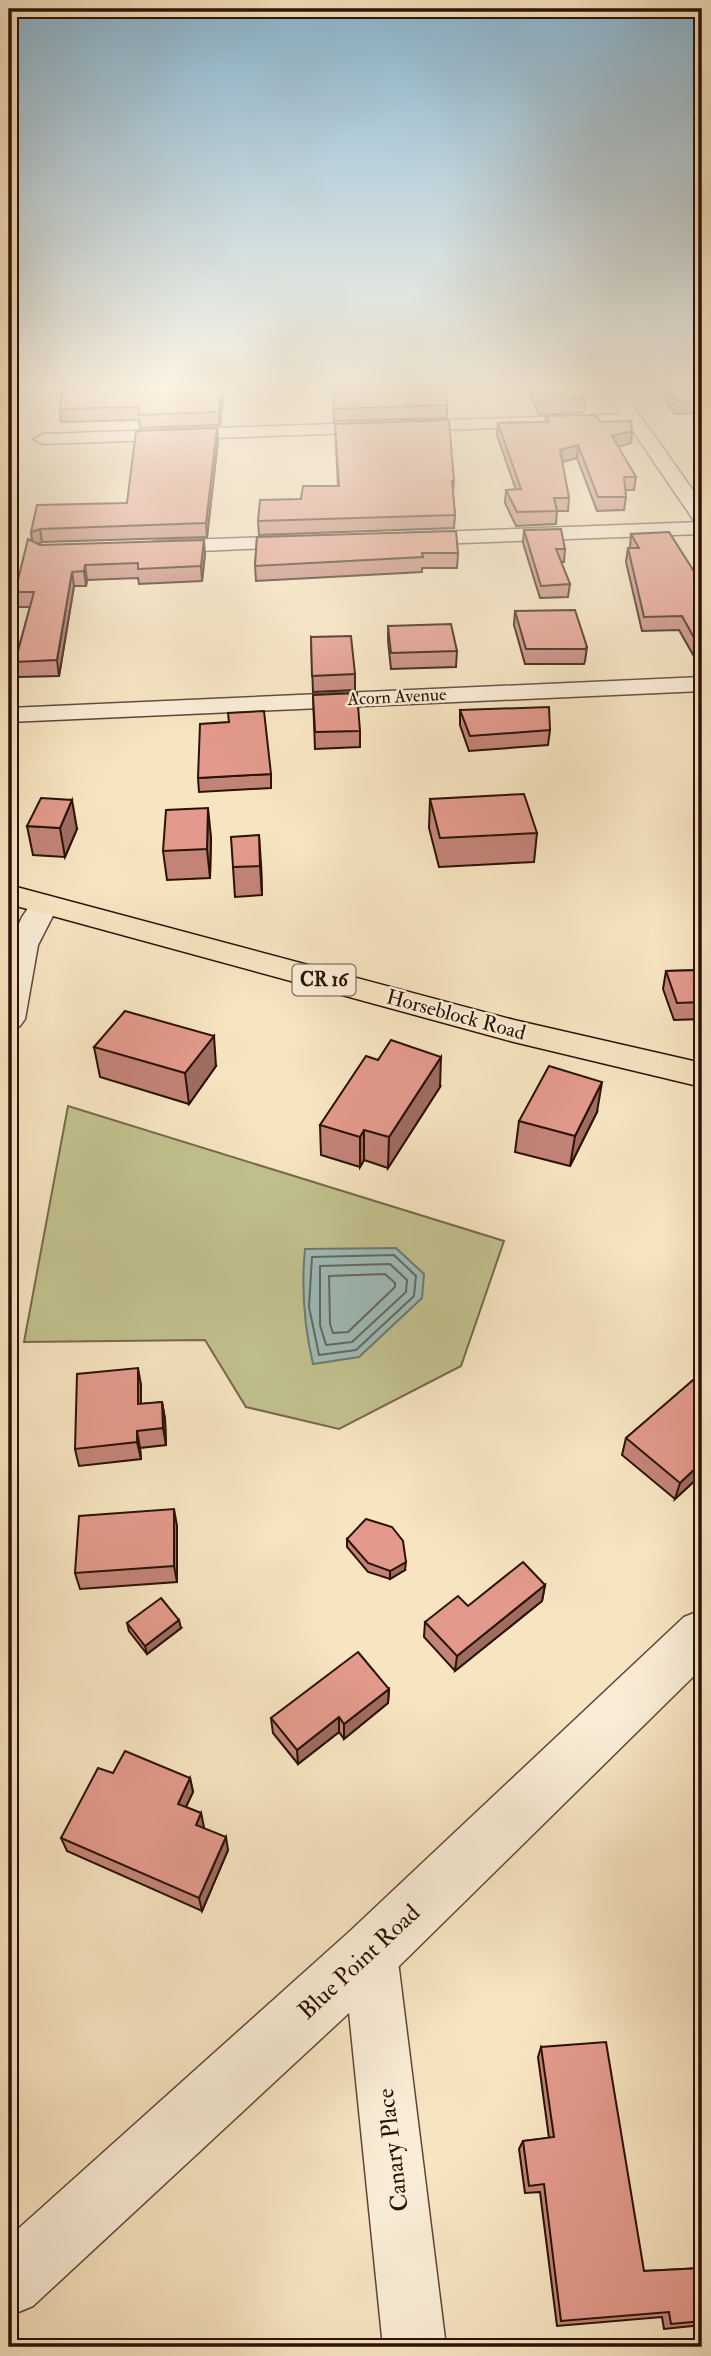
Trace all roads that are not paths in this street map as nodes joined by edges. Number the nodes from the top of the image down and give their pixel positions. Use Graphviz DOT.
graph roads {
  1 [pos="686,496"];
  2 [pos="702,518"];
  3 [pos="702,528"];
  4 [pos="386,539"];
  5 [pos="317,542"];
  6 [pos="138,548"];
  7 [pos="702,684"];
  8 [pos="9,715"];
  9 [pos="9,894"];
  10 [pos="45,904"];
  11 [pos="9,1019"];
  12 [pos="702,1075"];
  13 [pos="702,1634"];
  14 [pos="370,1953"];
  15 [pos="9,2282"];
  16 [pos="415,2347"];
  1 -- 2 [label="street"];
  3 -- 4 [label="street"];
  5 -- 6 [label="street"];
  7 -- 8 [label="street, Acorn Avenue"];
  9 -- 10 [label="main road, Horseblock Road / CR 16"];
  10 -- 11 [label="street"];
  10 -- 12 [label="main road, Horseblock Road / CR 16"];
  13 -- 14 [label="street, Blue Point Road"];
  14 -- 15 [label="street, Blue Point Road"];
  14 -- 16 [label="street, Canary Place"];
}
